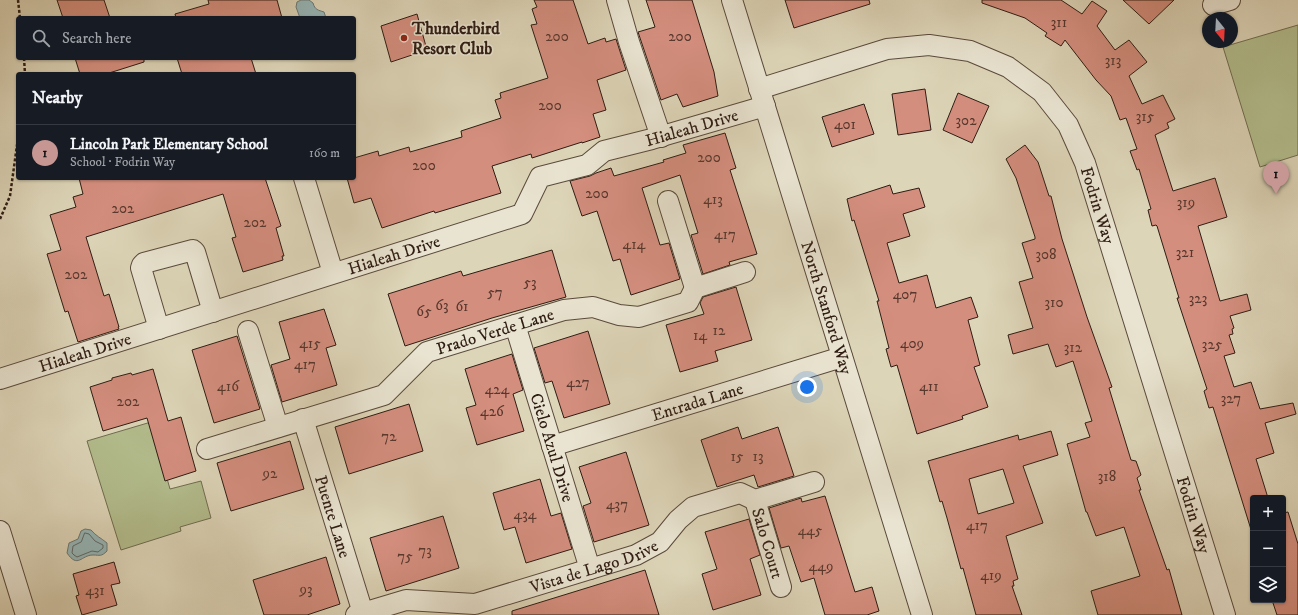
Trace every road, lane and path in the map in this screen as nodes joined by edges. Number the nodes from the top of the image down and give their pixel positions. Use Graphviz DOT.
graph roads {
  1 [pos="18,0"];
  2 [pos="617,0"];
  3 [pos="732,0"];
  4 [pos="20,16"];
  5 [pos="24,60"];
  6 [pos="25,72"];
  7 [pos="762,97"];
  8 [pos="661,137"];
  9 [pos="16,152"];
  10 [pos="305,180"];
  11 [pos="668,201"];
  12 [pos="0,219"];
  13 [pos="745,272"];
  14 [pos="333,273"];
  15 [pos="695,288"];
  16 [pos="212,312"];
  17 [pos="515,325"];
  18 [pos="159,329"];
  19 [pos="248,331"];
  20 [pos="842,358"];
  21 [pos="0,379"];
  22 [pos="303,420"];
  23 [pos="278,427"];
  24 [pos="552,446"];
  25 [pos="208,449"];
  26 [pos="814,482"];
  27 [pos="755,500"];
  28 [pos="0,531"];
  29 [pos="590,569"];
  30 [pos="781,587"];
  31 [pos="360,614"];
  32 [pos="26,615"];
  33 [pos="922,615"];
  34 [pos="1225,615"];
  1 -- 4 [label="path"];
  2 -- 8 [label="street"];
  3 -- 7 [label="street, North Stanford Way"];
  5 -- 6 [label="path"];
  7 -- 8 [label="street, Hialeah Drive"];
  7 -- 20 [label="street, North Stanford Way"];
  7 -- 34 [label="street, Fodrin Way"];
  8 -- 14 [label="street, Hialeah Drive"];
  9 -- 12 [label="path"];
  10 -- 14 [label="street"];
  11 -- 15 [label="street"];
  13 -- 15 [label="street"];
  14 -- 16 [label="street, Hialeah Drive"];
  15 -- 17 [label="street, Prado Verde Lane"];
  16 -- 18 [label="street, Hialeah Drive"];
  16 -- 18 [label="street"];
  17 -- 22 [label="street, Prado Verde Lane"];
  17 -- 24 [label="street, Cielo Azul Drive"];
  18 -- 21 [label="street, Hialeah Drive"];
  19 -- 23 [label="street"];
  20 -- 24 [label="street, Entrada Lane"];
  20 -- 33 [label="street, North Stanford Way"];
  22 -- 23 [label="street, Prado Verde Lane"];
  22 -- 31 [label="street, Puente Lane"];
  23 -- 25 [label="street, Prado Verde Lane"];
  24 -- 29 [label="street, Cielo Azul Drive"];
  26 -- 27 [label="street"];
  27 -- 29 [label="street, Vista de Lago Drive"];
  27 -- 30 [label="street, Salo Court"];
  28 -- 32 [label="street"];
  29 -- 31 [label="street, Vista de Lago Drive"];
}
